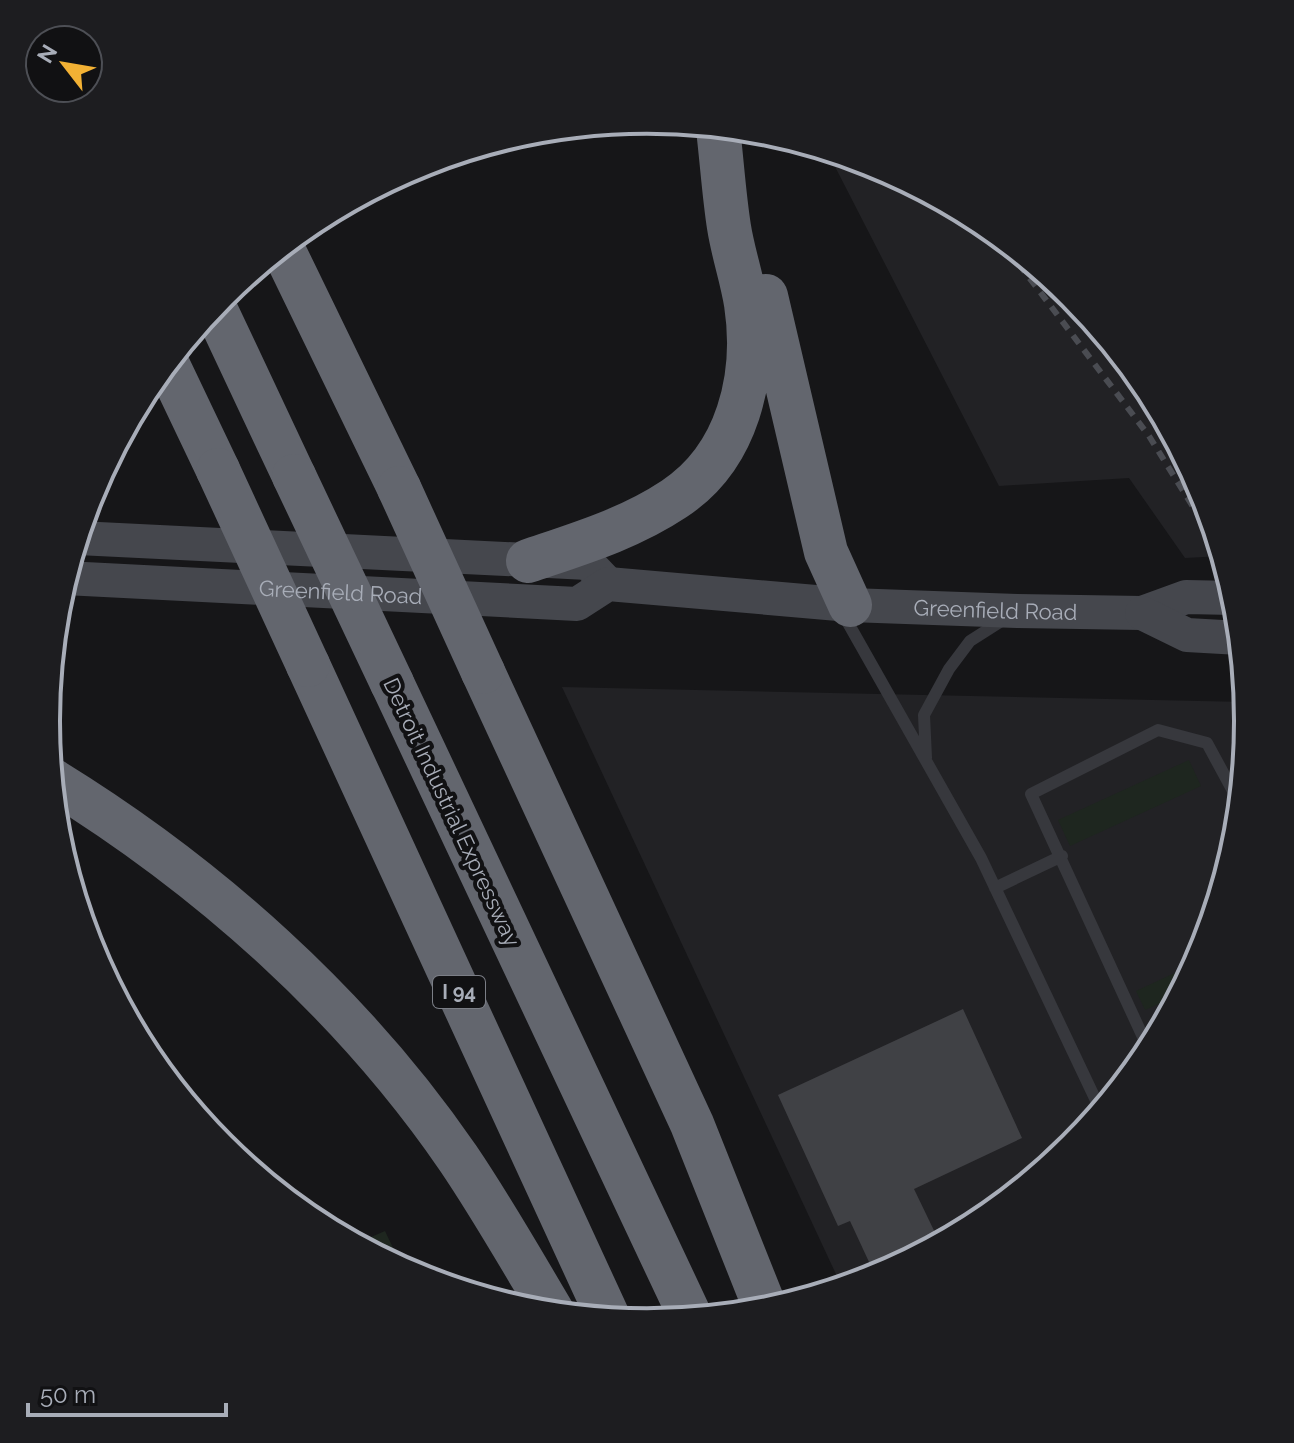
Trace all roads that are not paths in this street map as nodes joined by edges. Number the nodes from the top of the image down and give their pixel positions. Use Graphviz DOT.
graph roads {
  1 [pos="719,140"];
  2 [pos="722,140"];
  3 [pos="301,248"];
  4 [pos="288,258"];
  5 [pos="220,319"];
  6 [pos="332,345"];
  7 [pos="173,375"];
  8 [pos="89,539"];
  9 [pos="528,561"];
  10 [pos="78,579"];
  11 [pos="608,584"];
  12 [pos="1221,598"];
  13 [pos="844,605"];
  14 [pos="1017,611"];
  15 [pos="1142,613"];
  16 [pos="1228,637"];
  17 [pos="926,761"];
  18 [pos="1230,786"];
  19 [pos="64,788"];
  20 [pos="1062,856"];
  21 [pos="995,888"];
  22 [pos="1143,1036"];
  23 [pos="1096,1100"];
  24 [pos="761,1297"];
  25 [pos="544,1299"];
  26 [pos="603,1306"];
  27 [pos="686,1307"];
  1 -- 9 [label="highway"];
  2 -- 13 [label="highway"];
  3 -- 6 [label="highway"];
  4 -- 6 [label="highway"];
  5 -- 27 [label="highway, Detroit Industrial Expressway, bridge"];
  6 -- 24 [label="highway, bridge"];
  7 -- 26 [label="highway, I 94, bridge"];
  8 -- 9 [label="main road, Greenfield Road"];
  9 -- 11 [label="main road, Greenfield Road"];
  10 -- 11 [label="main road, Greenfield Road"];
  11 -- 13 [label="main road, Greenfield Road"];
  12 -- 15 [label="main road, Greenfield Road"];
  13 -- 14 [label="main road, Greenfield Road"];
  13 -- 17 [label="lane"];
  14 -- 15 [label="main road, Greenfield Road"];
  14 -- 17 [label="lane"];
  15 -- 16 [label="main road, Greenfield Road"];
  17 -- 21 [label="lane"];
  18 -- 20 [label="lane"];
  19 -- 25 [label="highway"];
  20 -- 21 [label="lane"];
  20 -- 22 [label="lane"];
  21 -- 23 [label="lane"];
}
